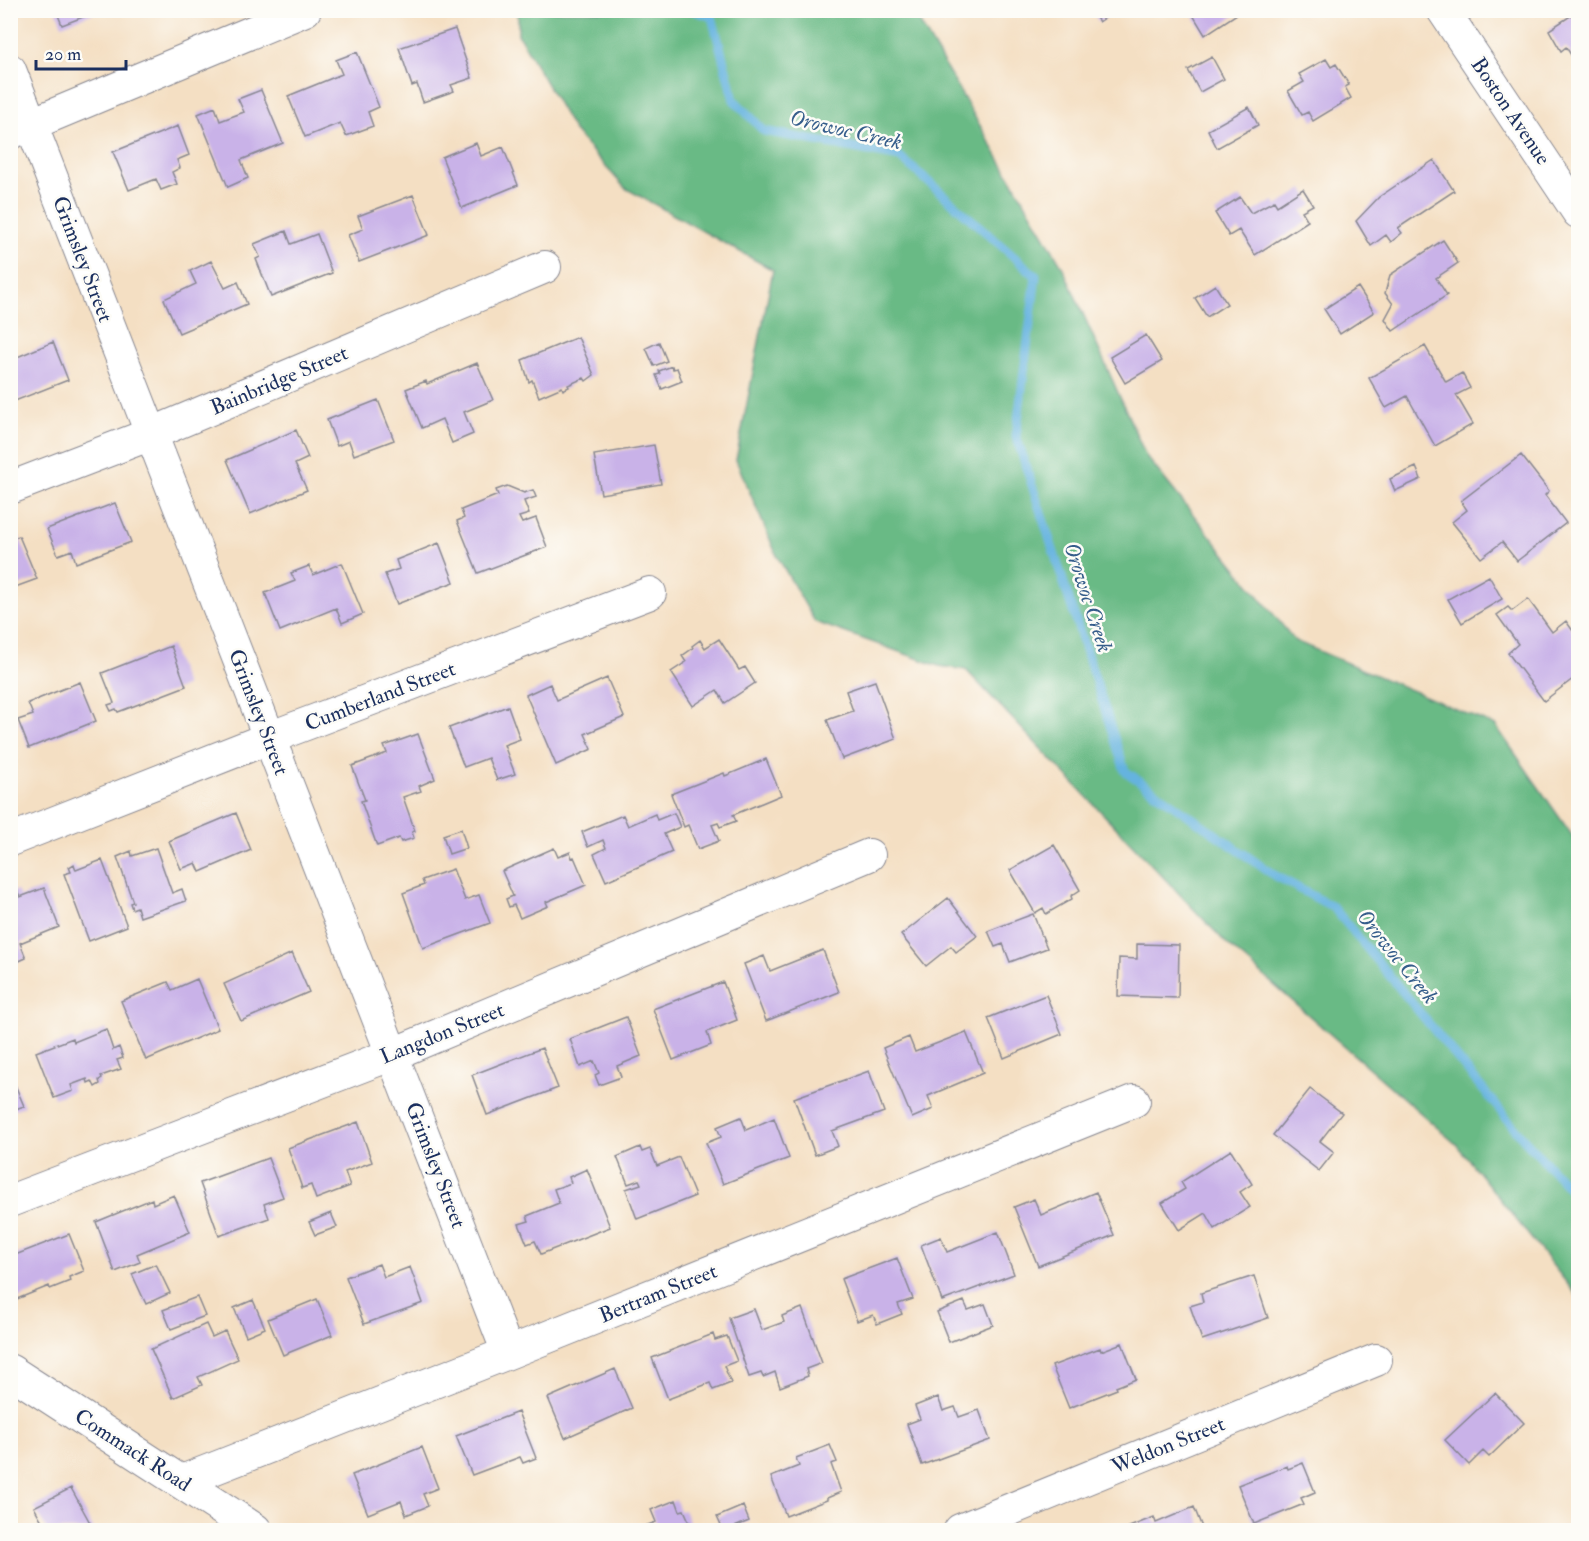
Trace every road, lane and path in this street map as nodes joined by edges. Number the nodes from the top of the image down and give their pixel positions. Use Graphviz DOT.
graph roads {
  1 [pos="305,10"];
  2 [pos="1443,10"];
  3 [pos="10,70"];
  4 [pos="21,129"];
  5 [pos="1578,212"];
  6 [pos="545,267"];
  7 [pos="151,434"];
  8 [pos="10,488"];
  9 [pos="650,593"];
  10 [pos="269,738"];
  11 [pos="10,840"];
  12 [pos="870,855"];
  13 [pos="393,1054"];
  14 [pos="1134,1101"];
  15 [pos="10,1201"];
  16 [pos="508,1353"];
  17 [pos="1376,1360"];
  18 [pos="10,1371"];
  19 [pos="182,1481"];
  20 [pos="255,1530"];
  21 [pos="960,1530"];
  1 -- 4 [label="street"];
  2 -- 5 [label="street, Boston Avenue"];
  3 -- 4 [label="street, Grimsley Street"];
  4 -- 7 [label="street, Grimsley Street"];
  6 -- 7 [label="street, Bainbridge Street"];
  7 -- 8 [label="street, Bainbridge Street"];
  7 -- 10 [label="street, Grimsley Street"];
  9 -- 10 [label="street, Cumberland Street"];
  10 -- 11 [label="street, Cumberland Street"];
  10 -- 13 [label="street, Grimsley Street"];
  12 -- 13 [label="street, Langdon Street"];
  13 -- 15 [label="street, Langdon Street"];
  13 -- 16 [label="street, Grimsley Street"];
  14 -- 16 [label="street, Bertram Street"];
  16 -- 19 [label="street, Bertram Street"];
  17 -- 21 [label="street, Weldon Street"];
  18 -- 19 [label="street, Commack Road"];
  19 -- 20 [label="street, Commack Road"];
}
